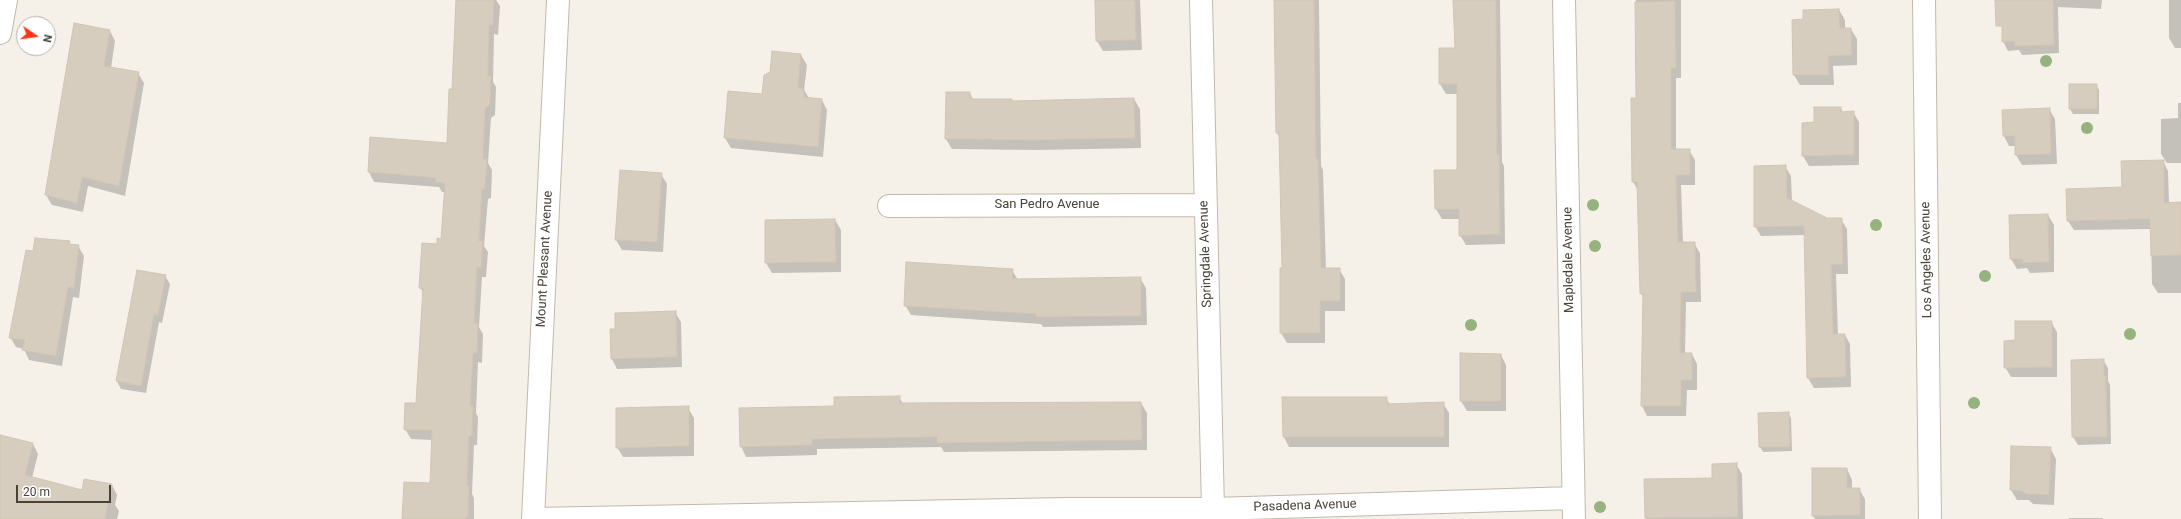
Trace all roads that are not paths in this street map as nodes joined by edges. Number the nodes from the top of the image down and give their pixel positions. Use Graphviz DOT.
graph roads {
  1 [pos="6,0"];
  2 [pos="558,0"];
  3 [pos="1201,0"];
  4 [pos="1564,0"];
  5 [pos="1924,0"];
  6 [pos="0,32"];
  7 [pos="1205,205"];
  8 [pos="889,206"];
  9 [pos="1213,509"];
  10 [pos="1574,509"];
  11 [pos="533,519"];
  12 [pos="1930,519"];
  1 -- 6 [label="street"];
  2 -- 11 [label="street, Mount Pleasant Avenue"];
  3 -- 7 [label="street, Springdale Avenue"];
  4 -- 10 [label="street, Mapledale Avenue"];
  5 -- 12 [label="street, Los Angeles Avenue"];
  7 -- 8 [label="street, San Pedro Avenue"];
  7 -- 9 [label="street, Springdale Avenue"];
  9 -- 10 [label="street, Pasadena Avenue"];
  9 -- 11 [label="street, Pasadena Avenue"];
}
